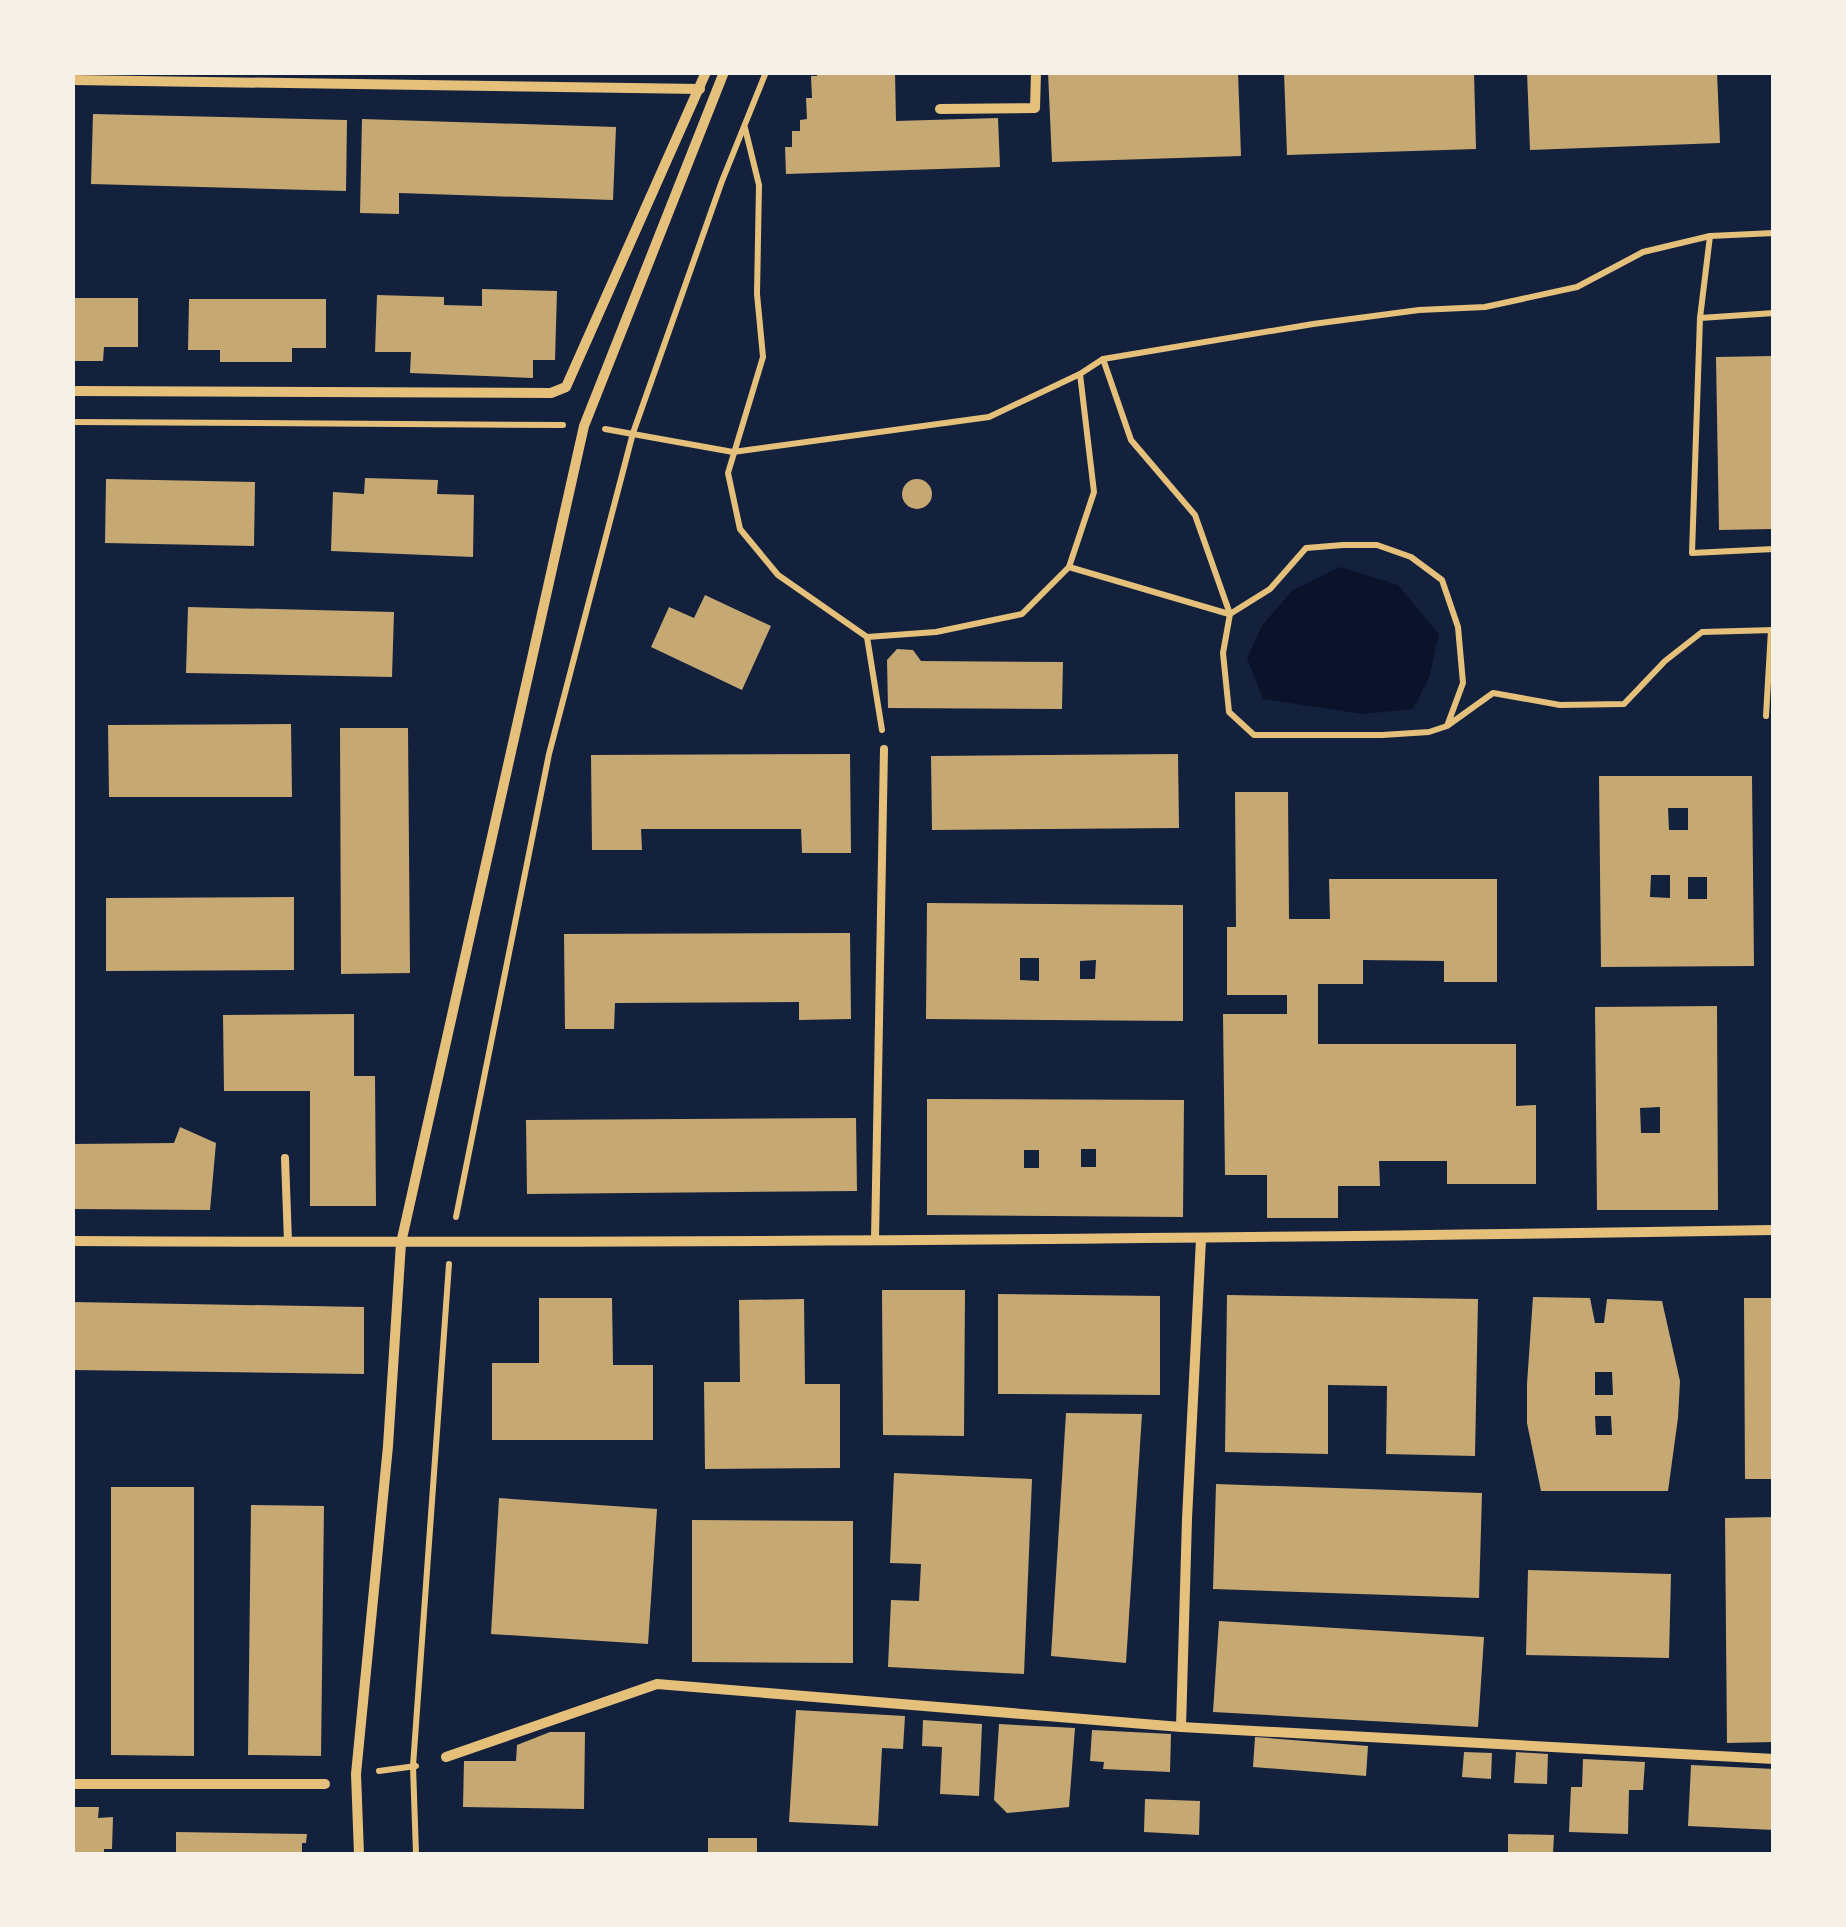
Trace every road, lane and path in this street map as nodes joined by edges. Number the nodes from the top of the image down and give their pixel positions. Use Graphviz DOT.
graph roads {
  1 [pos="706,72"];
  2 [pos="724,72"];
  3 [pos="766,72"];
  4 [pos="1036,72"];
  5 [pos="72,80"];
  6 [pos="700,89"];
  7 [pos="940,109"];
  8 [pos="744,125"];
  9 [pos="1774,233"];
  10 [pos="1710,236"];
  11 [pos="1774,312"];
  12 [pos="1700,318"];
  13 [pos="1103,359"];
  14 [pos="1080,374"];
  15 [pos="72,390"];
  16 [pos="72,422"];
  17 [pos="584,426"];
  18 [pos="632,433"];
  19 [pos="733,452"];
  20 [pos="1774,549"];
  21 [pos="1069,567"];
  22 [pos="1230,614"];
  23 [pos="1772,630"];
  24 [pos="868,637"];
  25 [pos="1766,716"];
  26 [pos="1447,726"];
  27 [pos="884,749"];
  28 [pos="285,1158"];
  29 [pos="1774,1230"];
  30 [pos="1201,1239"];
  31 [pos="875,1240"];
  32 [pos="72,1241"];
  33 [pos="451,1241"];
  34 [pos="288,1242"];
  35 [pos="402,1243"];
  36 [pos="1182,1727"];
  37 [pos="446,1756"];
  38 [pos="1774,1759"];
  39 [pos="413,1766"];
  40 [pos="356,1774"];
  41 [pos="72,1784"];
  42 [pos="325,1784"];
  43 [pos="359,1854"];
  44 [pos="416,1854"];
  1 -- 6 [label="street"];
  2 -- 17 [label="street"];
  3 -- 8 [label="path"];
  4 -- 7 [label="street"];
  5 -- 6 [label="street"];
  6 -- 15 [label="street"];
  8 -- 18 [label="path"];
  8 -- 19 [label="path"];
  9 -- 10 [label="path"];
  10 -- 12 [label="path"];
  10 -- 13 [label="path"];
  11 -- 12 [label="path"];
  12 -- 20 [label="path"];
  13 -- 14 [label="path"];
  13 -- 22 [label="path"];
  14 -- 19 [label="path"];
  14 -- 21 [label="path"];
  16 -- 17 [label="path"];
  17 -- 35 [label="street"];
  18 -- 19 [label="path"];
  18 -- 33 [label="path"];
  19 -- 24 [label="path"];
  21 -- 22 [label="path"];
  21 -- 24 [label="path"];
  22 -- 26 [label="path"];
  22 -- 26 [label="path"];
  23 -- 25 [label="path"];
  23 -- 26 [label="path"];
  24 -- 27 [label="path"];
  27 -- 31 [label="lane"];
  28 -- 34 [label="lane"];
  29 -- 30 [label="street"];
  30 -- 31 [label="street"];
  30 -- 36 [label="street"];
  31 -- 33 [label="street"];
  32 -- 34 [label="street"];
  33 -- 35 [label="street"];
  33 -- 39 [label="path"];
  34 -- 35 [label="street"];
  35 -- 40 [label="street"];
  36 -- 37 [label="street"];
  36 -- 38 [label="street"];
  37 -- 39 [label="path"];
  39 -- 40 [label="path"];
  39 -- 44 [label="path"];
  40 -- 43 [label="street"];
  41 -- 42 [label="street"];
}
